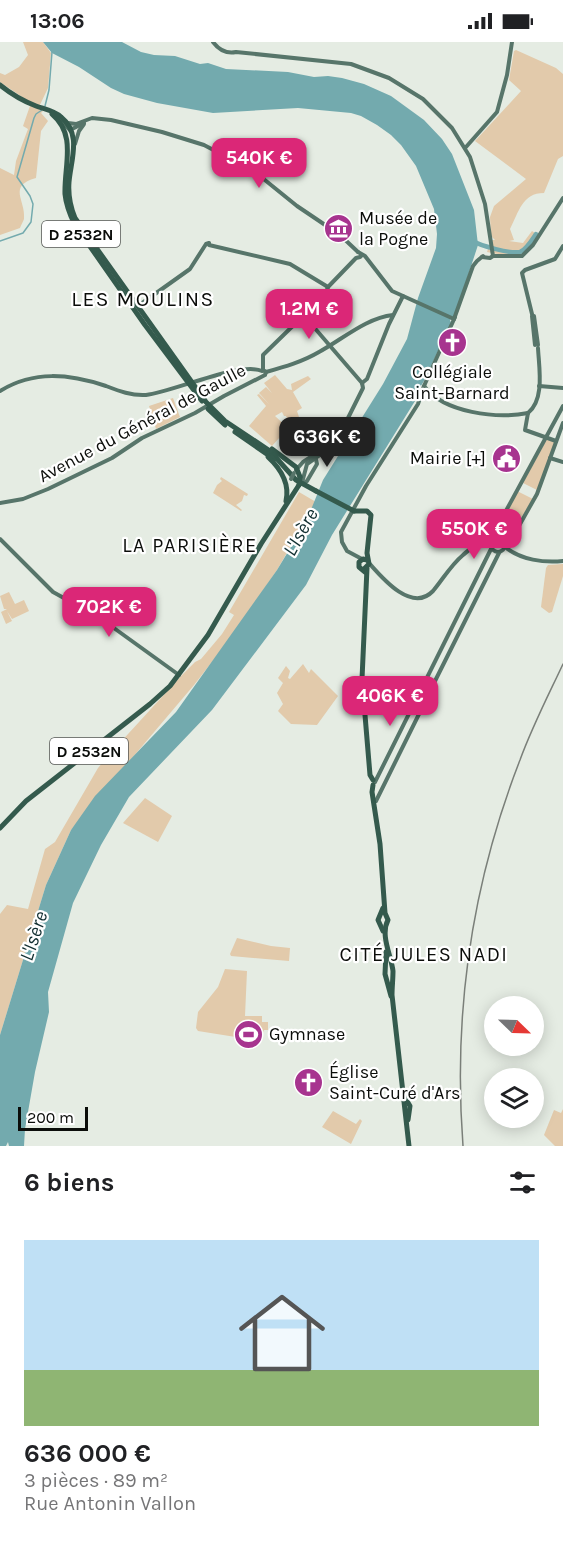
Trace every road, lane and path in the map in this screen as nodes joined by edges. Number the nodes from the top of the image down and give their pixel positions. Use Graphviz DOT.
graph roads {
  1 [pos="213,42"];
  2 [pos="512,42"];
  3 [pos="0,85"];
  4 [pos="45,110"];
  5 [pos="58,119"];
  6 [pos="100,119"];
  7 [pos="86,122"];
  8 [pos="68,123"];
  9 [pos="72,130"];
  10 [pos="74,145"];
  11 [pos="466,147"];
  12 [pos="563,198"];
  13 [pos="563,246"];
  14 [pos="490,253"];
  15 [pos="359,255"];
  16 [pos="327,289"];
  17 [pos="403,296"];
  18 [pos="135,307"];
  19 [pos="306,314"];
  20 [pos="393,315"];
  21 [pos="454,320"];
  22 [pos="329,346"];
  23 [pos="263,372"];
  24 [pos="363,383"];
  25 [pos="191,384"];
  26 [pos="540,386"];
  27 [pos="563,388"];
  28 [pos="0,390"];
  29 [pos="424,390"];
  30 [pos="208,406"];
  31 [pos="563,406"];
  32 [pos="528,413"];
  33 [pos="563,423"];
  34 [pos="545,436"];
  35 [pos="255,440"];
  36 [pos="556,441"];
  37 [pos="257,449"];
  38 [pos="315,456"];
  39 [pos="550,458"];
  40 [pos="303,462"];
  41 [pos="563,462"];
  42 [pos="290,463"];
  43 [pos="286,469"];
  44 [pos="296,471"];
  45 [pos="309,478"];
  46 [pos="299,484"];
  47 [pos="288,488"];
  48 [pos="313,489"];
  49 [pos="0,503"];
  50 [pos="285,506"];
  51 [pos="0,538"];
  52 [pos="491,543"];
  53 [pos="504,549"];
  54 [pos="563,561"];
  55 [pos="364,564"];
  56 [pos="179,675"];
  57 [pos="418,698"];
  58 [pos="425,701"];
  59 [pos="414,705"];
  60 [pos="421,710"];
  61 [pos="374,782"];
  62 [pos="385,784"];
  63 [pos="375,802"];
  64 [pos="0,828"];
  65 [pos="409,1146"];
  1 -- 11 [label="main road"];
  2 -- 11 [label="main road"];
  3 -- 4 [label="main road"];
  4 -- 5 [label="main road"];
  4 -- 8 [label="main road"];
  5 -- 9 [label="main road"];
  5 -- 18 [label="main road, D 2532N"];
  6 -- 7 [label="main road"];
  6 -- 8 [label="main road"];
  6 -- 15 [label="main road"];
  7 -- 9 [label="main road"];
  7 -- 10 [label="main road"];
  8 -- 9 [label="main road, D 2532N"];
  9 -- 10 [label="main road, D 2532N"];
  10 -- 18 [label="main road, D 2532N"];
  11 -- 14 [label="main road"];
  12 -- 14 [label="main road"];
  13 -- 26 [label="main road"];
  14 -- 21 [label="main road"];
  15 -- 16 [label="main road"];
  15 -- 17 [label="main road"];
  16 -- 18 [label="main road"];
  16 -- 19 [label="main road"];
  17 -- 20 [label="main road"];
  17 -- 21 [label="main road"];
  18 -- 25 [label="main road, D 2532N"];
  19 -- 22 [label="main road"];
  19 -- 23 [label="main road"];
  20 -- 22 [label="main road"];
  20 -- 24 [label="main road"];
  21 -- 29 [label="main road"];
  22 -- 23 [label="main road"];
  22 -- 24 [label="main road"];
  23 -- 25 [label="main road"];
  23 -- 30 [label="main road, Avenue du Général de Gaulle"];
  24 -- 38 [label="main road"];
  25 -- 28 [label="main road"];
  25 -- 30 [label="main road, D 2532N"];
  26 -- 27 [label="main road"];
  26 -- 32 [label="main road"];
  29 -- 32 [label="main road"];
  29 -- 55 [label="main road"];
  30 -- 35 [label="main road, D 2532N"];
  30 -- 37 [label="main road, D 2532N"];
  30 -- 49 [label="main road, Avenue du Général de Gaulle"];
  31 -- 34 [label="main road"];
  32 -- 34 [label="main road"];
  33 -- 36 [label="main road"];
  34 -- 36 [label="main road"];
  34 -- 52 [label="main road"];
  35 -- 42 [label="main road, D 2532N"];
  35 -- 43 [label="main road"];
  36 -- 39 [label="main road"];
  37 -- 43 [label="main road"];
  37 -- 47 [label="main road, D 2532N"];
  38 -- 40 [label="main road"];
  38 -- 45 [label="main road"];
  38 -- 46 [label="main road"];
  39 -- 41 [label="main road"];
  39 -- 53 [label="main road"];
  40 -- 42 [label="main road"];
  40 -- 44 [label="main road"];
  42 -- 44 [label="main road, D 2532N"];
  43 -- 46 [label="main road"];
  44 -- 46 [label="main road, D 2532N"];
  44 -- 47 [label="main road, bridge"];
  45 -- 46 [label="main road"];
  45 -- 48 [label="main road"];
  46 -- 47 [label="main road"];
  46 -- 48 [label="main road"];
  46 -- 50 [label="main road, D 2532N"];
  47 -- 50 [label="main road, D 2532N"];
  48 -- 55 [label="main road, bridge"];
  50 -- 56 [label="main road, D 2532N"];
  51 -- 56 [label="main road"];
  52 -- 53 [label="main road"];
  52 -- 53 [label="main road"];
  52 -- 55 [label="main road"];
  52 -- 57 [label="main road"];
  53 -- 54 [label="main road"];
  53 -- 58 [label="main road"];
  55 -- 61 [label="main road"];
  56 -- 64 [label="main road, D 2532N"];
  57 -- 58 [label="main road"];
  57 -- 59 [label="main road"];
  58 -- 60 [label="main road"];
  59 -- 60 [label="main road"];
  59 -- 61 [label="main road"];
  60 -- 62 [label="main road"];
  61 -- 62 [label="main road"];
  61 -- 63 [label="main road"];
  62 -- 63 [label="main road"];
  63 -- 65 [label="main road"];
}
